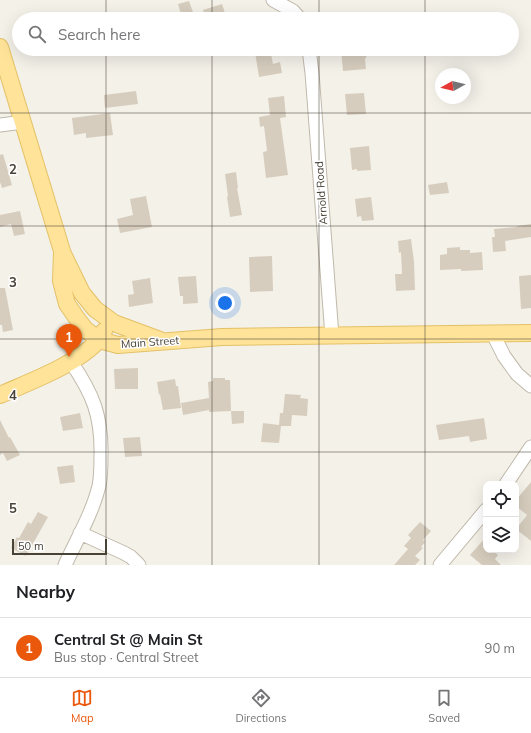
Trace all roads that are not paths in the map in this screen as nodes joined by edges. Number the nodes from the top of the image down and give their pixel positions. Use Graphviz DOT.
graph roads {
  1 [pos="273,0"];
  2 [pos="294,12"];
  3 [pos="0,47"];
  4 [pos="310,56"];
  5 [pos="23,122"];
  6 [pos="0,125"];
  7 [pos="62,251"];
  8 [pos="111,321"];
  9 [pos="531,333"];
  10 [pos="493,334"];
  11 [pos="332,336"];
  12 [pos="99,340"];
  13 [pos="163,341"];
  14 [pos="71,362"];
  15 [pos="531,386"];
  16 [pos="0,395"];
  17 [pos="531,447"];
  18 [pos="508,481"];
  19 [pos="483,514"];
  20 [pos="80,533"];
  21 [pos="65,565"];
  22 [pos="139,565"];
  23 [pos="440,565"];
  1 -- 2 [label="street"];
  3 -- 5 [label="main road, Main Street"];
  4 -- 11 [label="street, Arnold Road"];
  5 -- 6 [label="street"];
  5 -- 7 [label="main road, Main Street"];
  7 -- 8 [label="main road"];
  7 -- 12 [label="main road, Main Street"];
  8 -- 12 [label="main road"];
  8 -- 13 [label="main road"];
  9 -- 10 [label="main road, Main Street"];
  10 -- 11 [label="main road, Main Street"];
  10 -- 15 [label="street"];
  11 -- 13 [label="main road, Main Street"];
  12 -- 13 [label="main road, Main Street"];
  12 -- 14 [label="main road"];
  14 -- 16 [label="main road"];
  14 -- 20 [label="street"];
  17 -- 18 [label="street"];
  19 -- 23 [label="street"];
  20 -- 21 [label="street"];
  20 -- 22 [label="street"];
}
